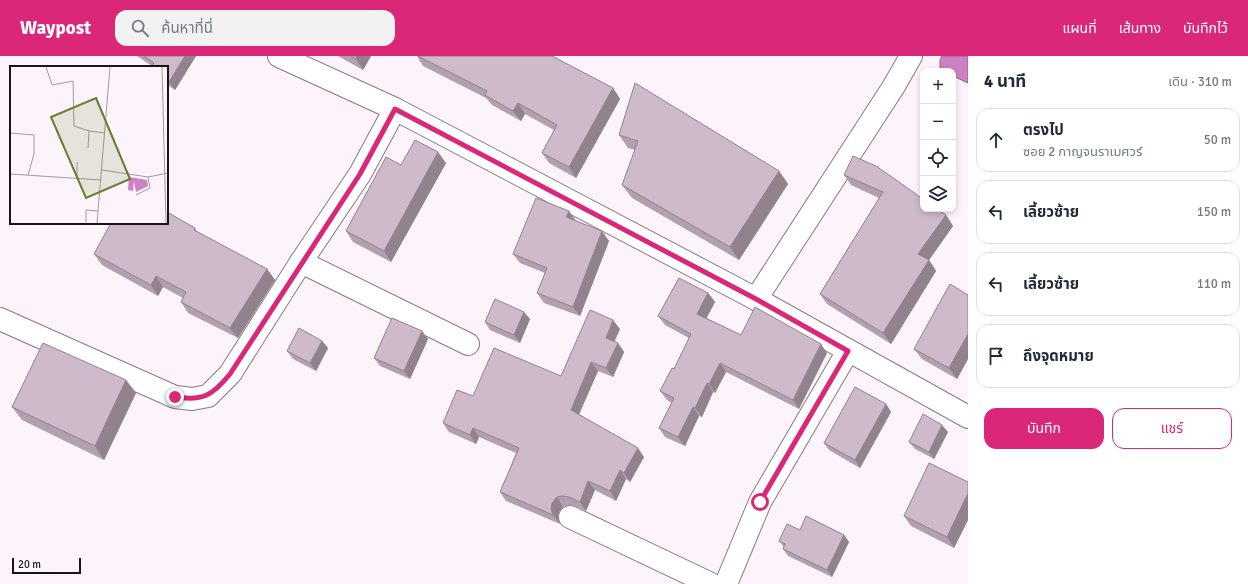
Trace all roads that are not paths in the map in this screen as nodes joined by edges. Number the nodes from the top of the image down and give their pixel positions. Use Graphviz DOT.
graph roads {
  1 [pos="278,56"];
  2 [pos="911,56"];
  3 [pos="395,109"];
  4 [pos="301,262"];
  5 [pos="756,299"];
  6 [pos="0,319"];
  7 [pos="468,344"];
  8 [pos="848,351"];
  9 [pos="968,417"];
  10 [pos="570,517"];
  11 [pos="711,584"];
  12 [pos="726,584"];
  1 -- 3 [label="street"];
  2 -- 5 [label="street"];
  3 -- 4 [label="street"];
  3 -- 5 [label="street"];
  4 -- 6 [label="street"];
  4 -- 7 [label="street"];
  5 -- 8 [label="street"];
  8 -- 9 [label="street"];
  8 -- 12 [label="street"];
  10 -- 11 [label="street"];
}
